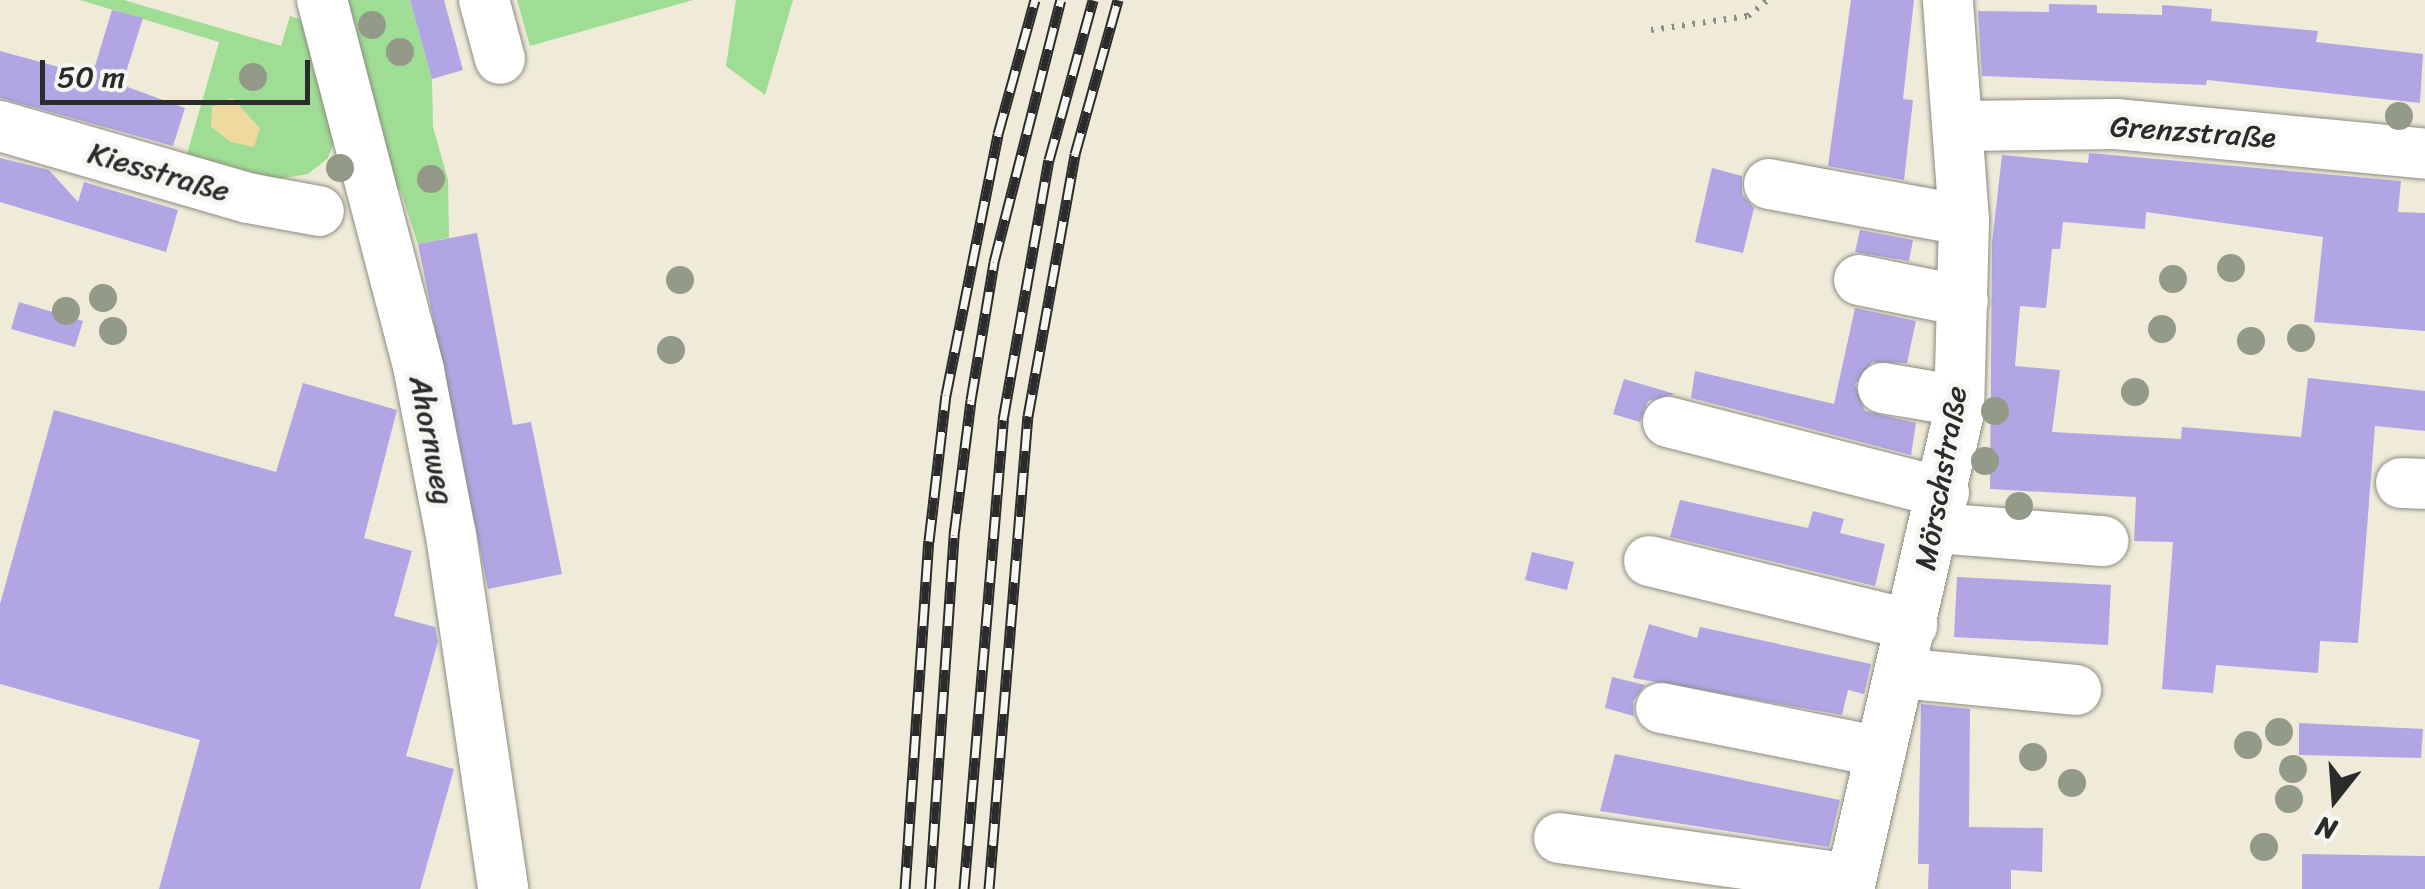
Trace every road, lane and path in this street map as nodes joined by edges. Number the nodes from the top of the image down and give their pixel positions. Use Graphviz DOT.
graph roads {
  1 [pos="322,0"];
  2 [pos="484,0"];
  3 [pos="1768,0"];
  4 [pos="1948,0"];
  5 [pos="1651,30"];
  6 [pos="500,60"];
  7 [pos="0,126"];
  8 [pos="1960,126"];
  9 [pos="2425,154"];
  10 [pos="1769,184"];
  11 [pos="319,211"];
  12 [pos="1964,220"];
  13 [pos="1859,280"];
  14 [pos="1964,300"];
  15 [pos="1883,388"];
  16 [pos="1959,401"];
  17 [pos="1668,422"];
  18 [pos="1940,510"];
  19 [pos="2103,541"];
  20 [pos="1649,561"];
  21 [pos="1912,625"];
  22 [pos="1900,673"];
  23 [pos="2076,690"];
  24 [pos="1661,708"];
  25 [pos="1881,752"];
  26 [pos="1559,838"];
  27 [pos="1850,884"];
  28 [pos="503,889"];
  1 -- 28 [label="street, Ahornweg"];
  2 -- 6 [label="street"];
  3 -- 5 [label="path"];
  4 -- 8 [label="street, Mörschstraße"];
  7 -- 11 [label="street, Kiesstraße"];
  8 -- 9 [label="street, Grenzstraße"];
  8 -- 12 [label="street, Mörschstraße"];
  10 -- 12 [label="street"];
  12 -- 14 [label="street, Mörschstraße"];
  13 -- 14 [label="street"];
  14 -- 16 [label="street, Mörschstraße"];
  15 -- 16 [label="street"];
  16 -- 18 [label="street, Mörschstraße"];
  17 -- 18 [label="street"];
  18 -- 19 [label="street"];
  18 -- 21 [label="street, Mörschstraße"];
  20 -- 21 [label="street"];
  21 -- 22 [label="street, Mörschstraße"];
  22 -- 23 [label="street"];
  22 -- 25 [label="street, Mörschstraße"];
  24 -- 25 [label="street"];
  25 -- 27 [label="street, Mörschstraße"];
  26 -- 27 [label="street"];
}
